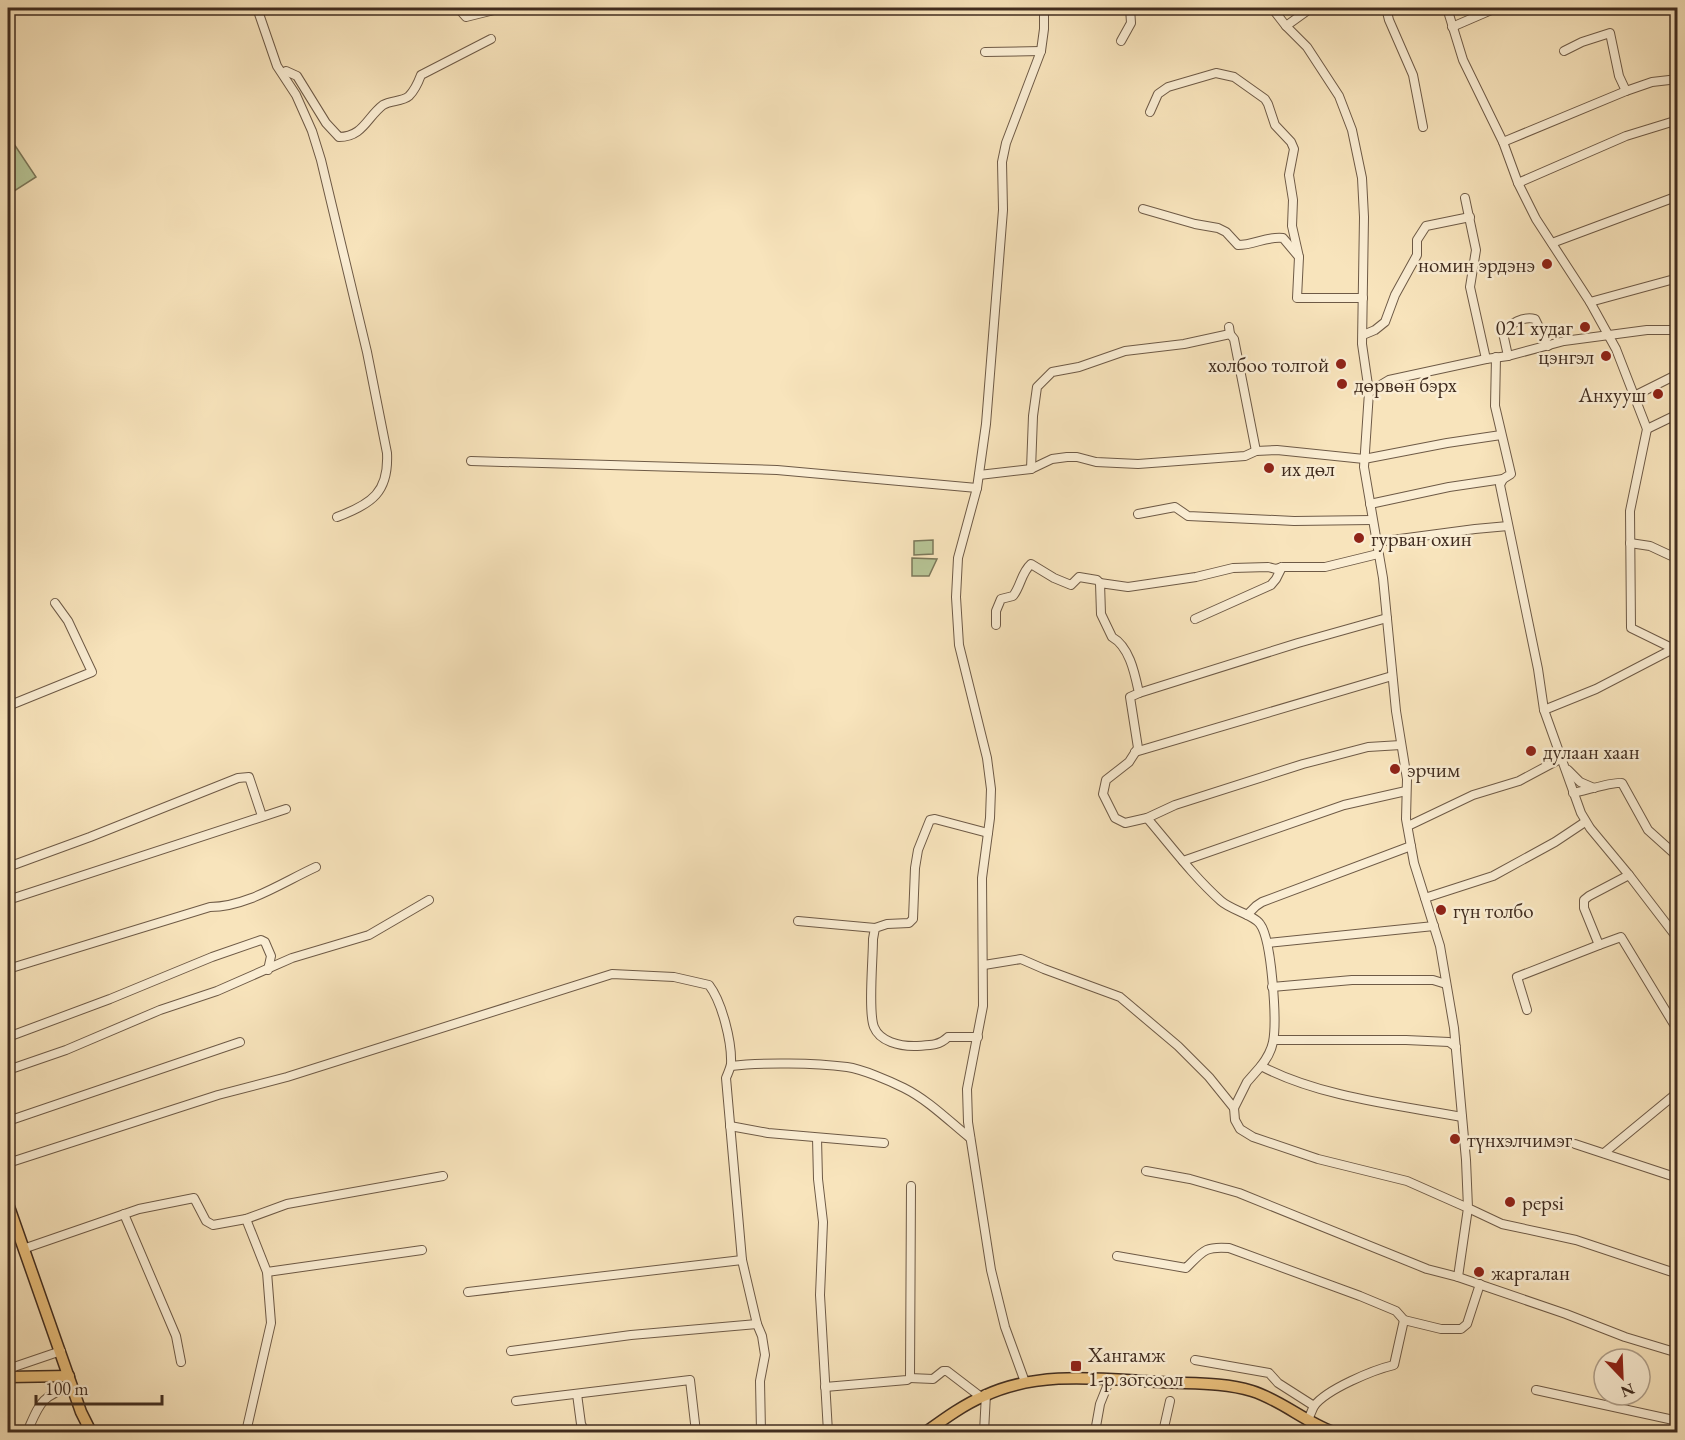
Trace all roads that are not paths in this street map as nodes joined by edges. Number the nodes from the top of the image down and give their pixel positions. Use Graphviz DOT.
graph roads {
  1 [pos="257,8"];
  2 [pos="458,8"];
  3 [pos="502,8"];
  4 [pos="1044,8"];
  5 [pos="1130,8"];
  6 [pos="1272,8"];
  7 [pos="1311,8"];
  8 [pos="1386,8"];
  9 [pos="1447,8"];
  10 [pos="1496,8"];
  11 [pos="1286,26"];
  12 [pos="1452,27"];
  13 [pos="491,39"];
  14 [pos="1121,41"];
  15 [pos="1041,51"];
  16 [pos="1564,51"];
  17 [pos="985,52"];
  18 [pos="283,73"];
  19 [pos="1677,80"];
  20 [pos="1626,91"];
  21 [pos="1150,112"];
  22 [pos="1677,120"];
  23 [pos="1423,127"];
  24 [pos="1503,142"];
  25 [pos="1518,183"];
  26 [pos="1677,196"];
  27 [pos="1465,198"];
  28 [pos="1143,208"];
  29 [pos="1470,218"];
  30 [pos="1552,243"];
  31 [pos="1299,257"];
  32 [pos="1677,278"];
  33 [pos="1363,298"];
  34 [pos="1590,302"];
  35 [pos="1677,330"];
  36 [pos="1363,335"];
  37 [pos="1609,336"];
  38 [pos="1548,346"];
  39 [pos="1508,356"];
  40 [pos="1496,357"];
  41 [pos="1485,359"];
  42 [pos="1677,374"];
  43 [pos="1369,392"];
  44 [pos="1634,396"];
  45 [pos="1677,414"];
  46 [pos="1647,429"];
  47 [pos="1501,435"];
  48 [pos="1256,451"];
  49 [pos="1364,459"];
  50 [pos="471,461"];
  51 [pos="1031,469"];
  52 [pos="979,475"];
  53 [pos="1503,479"];
  54 [pos="977,488"];
  55 [pos="1370,504"];
  56 [pos="1138,514"];
  57 [pos="337,517"];
  58 [pos="1372,520"];
  59 [pos="1508,526"];
  60 [pos="1377,542"];
  61 [pos="1630,543"];
  62 [pos="1378,554"];
  63 [pos="1677,559"];
  64 [pos="1282,567"];
  65 [pos="1100,583"];
  66 [pos="55,603"];
  67 [pos="1387,618"];
  68 [pos="1195,619"];
  69 [pos="996,625"];
  70 [pos="1675,650"];
  71 [pos="1392,676"];
  72 [pos="1139,693"];
  73 [pos="8,706"];
  74 [pos="1544,710"];
  75 [pos="1401,745"];
  76 [pos="1135,752"];
  77 [pos="1562,758"];
  78 [pos="1565,768"];
  79 [pos="1596,789"];
  80 [pos="1406,791"];
  81 [pos="1573,793"];
  82 [pos="286,809"];
  83 [pos="262,816"];
  84 [pos="1147,818"];
  85 [pos="1586,822"];
  86 [pos="1408,826"];
  87 [pos="988,833"];
  88 [pos="1411,846"];
  89 [pos="1677,856"];
  90 [pos="1183,861"];
  91 [pos="8,867"];
  92 [pos="316,867"];
  93 [pos="1629,875"];
  94 [pos="1425,898"];
  95 [pos="8,900"];
  96 [pos="429,900"];
  97 [pos="1247,915"];
  98 [pos="798,921"];
  99 [pos="1434,926"];
  100 [pos="875,928"];
  101 [pos="1677,939"];
  102 [pos="1268,943"];
  103 [pos="1599,945"];
  104 [pos="984,965"];
  105 [pos="8,969"];
  106 [pos="268,970"];
  107 [pos="1446,984"];
  108 [pos="1272,987"];
  109 [pos="1527,1010"];
  110 [pos="1677,1031"];
  111 [pos="8,1037"];
  112 [pos="978,1037"];
  113 [pos="1274,1040"];
  114 [pos="240,1042"];
  115 [pos="1456,1047"];
  116 [pos="731,1066"];
  117 [pos="1261,1066"];
  118 [pos="8,1070"];
  119 [pos="1677,1092"];
  120 [pos="1234,1108"];
  121 [pos="1462,1117"];
  122 [pos="8,1121"];
  123 [pos="730,1126"];
  124 [pos="817,1138"];
  125 [pos="970,1138"];
  126 [pos="884,1143"];
  127 [pos="1575,1144"];
  128 [pos="1604,1154"];
  129 [pos="8,1163"];
  130 [pos="1146,1171"];
  131 [pos="443,1176"];
  132 [pos="1677,1178"];
  133 [pos="911,1186"];
  134 [pos="8,1204"];
  135 [pos="1468,1208"];
  136 [pos="124,1214"];
  137 [pos="246,1219"];
  138 [pos="22,1249"];
  139 [pos="422,1250"];
  140 [pos="1117,1256"];
  141 [pos="742,1260"];
  142 [pos="267,1272"];
  143 [pos="1677,1274"];
  144 [pos="1458,1277"];
  145 [pos="1480,1284"];
  146 [pos="468,1292"];
  147 [pos="1404,1320"];
  148 [pos="757,1324"];
  149 [pos="61,1351"];
  150 [pos="511,1351"];
  151 [pos="1677,1353"];
  152 [pos="1195,1360"];
  153 [pos="181,1362"];
  154 [pos="11,1367"];
  155 [pos="8,1377"];
  156 [pos="910,1378"];
  157 [pos="1110,1379"];
  158 [pos="71,1381"];
  159 [pos="1025,1382"];
  160 [pos="825,1387"];
  161 [pos="1536,1390"];
  162 [pos="577,1394"];
  163 [pos="984,1396"];
  164 [pos="516,1401"];
  165 [pos="1170,1401"];
  166 [pos="1314,1406"];
  167 [pos="1308,1419"];
  168 [pos="1677,1422"];
  169 [pos="27,1432"];
  170 [pos="91,1432"];
  171 [pos="246,1432"];
  172 [pos="585,1432"];
  173 [pos="696,1432"];
  174 [pos="761,1432"];
  175 [pos="828,1432"];
  176 [pos="926,1432"];
  177 [pos="984,1432"];
  178 [pos="1095,1432"];
  179 [pos="1163,1432"];
  180 [pos="1333,1432"];
  1 -- 18 [label="street"];
  2 -- 3 [label="street"];
  4 -- 15 [label="street"];
  5 -- 14 [label="street"];
  6 -- 11 [label="street"];
  7 -- 11 [label="street"];
  8 -- 23 [label="street"];
  9 -- 12 [label="street"];
  10 -- 12 [label="street"];
  11 -- 33 [label="street"];
  12 -- 24 [label="street"];
  13 -- 18 [label="street"];
  15 -- 17 [label="street"];
  15 -- 52 [label="street"];
  16 -- 20 [label="street"];
  18 -- 57 [label="street"];
  19 -- 20 [label="street"];
  20 -- 24 [label="street"];
  21 -- 31 [label="street"];
  22 -- 25 [label="street"];
  24 -- 25 [label="street"];
  25 -- 30 [label="street"];
  26 -- 30 [label="street"];
  27 -- 29 [label="street"];
  28 -- 31 [label="street"];
  29 -- 36 [label="street"];
  29 -- 41 [label="street"];
  30 -- 34 [label="street"];
  31 -- 33 [label="street"];
  32 -- 34 [label="street"];
  33 -- 36 [label="street"];
  34 -- 37 [label="street"];
  35 -- 37 [label="street"];
  36 -- 43 [label="street"];
  37 -- 38 [label="street"];
  37 -- 44 [label="street"];
  38 -- 39 [label="street"];
  38 -- 39 [label="street"];
  39 -- 40 [label="street"];
  40 -- 41 [label="street"];
  40 -- 47 [label="street"];
  41 -- 43 [label="street"];
  42 -- 44 [label="street"];
  43 -- 49 [label="street"];
  44 -- 46 [label="street"];
  45 -- 46 [label="street"];
  46 -- 61 [label="street"];
  47 -- 49 [label="street"];
  47 -- 53 [label="street"];
  48 -- 49 [label="street"];
  48 -- 51 [label="street"];
  48 -- 51 [label="street"];
  49 -- 55 [label="street"];
  50 -- 54 [label="street"];
  51 -- 52 [label="street"];
  52 -- 54 [label="street"];
  53 -- 55 [label="street"];
  53 -- 59 [label="street"];
  54 -- 87 [label="street"];
  55 -- 58 [label="street"];
  56 -- 58 [label="street"];
  58 -- 60 [label="street"];
  59 -- 60 [label="street"];
  59 -- 74 [label="street"];
  60 -- 62 [label="street"];
  61 -- 63 [label="street"];
  61 -- 70 [label="street"];
  62 -- 64 [label="street"];
  62 -- 67 [label="street"];
  64 -- 65 [label="street"];
  64 -- 68 [label="street"];
  65 -- 69 [label="street"];
  65 -- 72 [label="street"];
  66 -- 73 [label="street"];
  67 -- 71 [label="street"];
  67 -- 72 [label="street"];
  70 -- 74 [label="street"];
  71 -- 75 [label="street"];
  71 -- 76 [label="street"];
  72 -- 76 [label="street"];
  74 -- 77 [label="street"];
  75 -- 80 [label="street"];
  75 -- 84 [label="street"];
  76 -- 84 [label="street"];
  77 -- 78 [label="street"];
  77 -- 86 [label="street"];
  78 -- 79 [label="street"];
  78 -- 81 [label="street"];
  79 -- 81 [label="street"];
  79 -- 89 [label="street"];
  80 -- 86 [label="street"];
  80 -- 90 [label="street"];
  81 -- 85 [label="street"];
  82 -- 83 [label="street"];
  83 -- 91 [label="street"];
  83 -- 95 [label="street"];
  84 -- 90 [label="street"];
  85 -- 93 [label="street"];
  85 -- 94 [label="street"];
  86 -- 88 [label="street"];
  87 -- 100 [label="street"];
  87 -- 104 [label="street"];
  88 -- 94 [label="street"];
  88 -- 97 [label="street"];
  90 -- 97 [label="street"];
  92 -- 105 [label="street"];
  93 -- 101 [label="street"];
  93 -- 103 [label="street"];
  94 -- 99 [label="street"];
  96 -- 106 [label="street"];
  97 -- 102 [label="street"];
  98 -- 100 [label="street"];
  99 -- 102 [label="street"];
  99 -- 107 [label="street"];
  100 -- 112 [label="street"];
  102 -- 108 [label="street"];
  103 -- 109 [label="street"];
  103 -- 110 [label="street"];
  104 -- 112 [label="street"];
  104 -- 120 [label="street"];
  106 -- 111 [label="street"];
  106 -- 118 [label="street"];
  107 -- 108 [label="street"];
  107 -- 115 [label="street"];
  108 -- 113 [label="street"];
  112 -- 125 [label="street"];
  113 -- 115 [label="street"];
  113 -- 117 [label="street"];
  114 -- 122 [label="street"];
  115 -- 121 [label="street"];
  116 -- 123 [label="street"];
  116 -- 125 [label="street"];
  116 -- 129 [label="street"];
  117 -- 120 [label="street"];
  117 -- 121 [label="street"];
  119 -- 128 [label="street"];
  120 -- 135 [label="street"];
  121 -- 135 [label="street"];
  123 -- 124 [label="street"];
  123 -- 141 [label="street"];
  124 -- 126 [label="street"];
  124 -- 160 [label="street"];
  125 -- 159 [label="street"];
  127 -- 128 [label="street"];
  128 -- 132 [label="street"];
  130 -- 144 [label="street"];
  131 -- 137 [label="street"];
  133 -- 156 [label="street"];
  134 -- 138 [label="main road"];
  135 -- 143 [label="street"];
  135 -- 144 [label="street"];
  136 -- 137 [label="street"];
  136 -- 138 [label="street"];
  136 -- 153 [label="street"];
  137 -- 142 [label="street"];
  138 -- 149 [label="main road"];
  139 -- 142 [label="street"];
  140 -- 147 [label="street"];
  141 -- 146 [label="street"];
  141 -- 148 [label="street"];
  142 -- 171 [label="street"];
  144 -- 145 [label="street"];
  145 -- 147 [label="street"];
  145 -- 151 [label="street"];
  147 -- 166 [label="street"];
  148 -- 150 [label="street"];
  148 -- 174 [label="street"];
  149 -- 154 [label="street"];
  149 -- 158 [label="main road"];
  152 -- 166 [label="street"];
  155 -- 158 [label="main road"];
  156 -- 160 [label="street"];
  156 -- 163 [label="street"];
  157 -- 159 [label="main road"];
  157 -- 167 [label="main road"];
  157 -- 178 [label="street"];
  158 -- 169 [label="street"];
  158 -- 170 [label="main road"];
  159 -- 163 [label="main road"];
  160 -- 175 [label="street"];
  161 -- 168 [label="street"];
  162 -- 164 [label="street"];
  162 -- 172 [label="street"];
  162 -- 173 [label="street"];
  163 -- 176 [label="main road"];
  163 -- 177 [label="street"];
  165 -- 179 [label="street"];
  166 -- 167 [label="street"];
  167 -- 180 [label="main road"];
}
